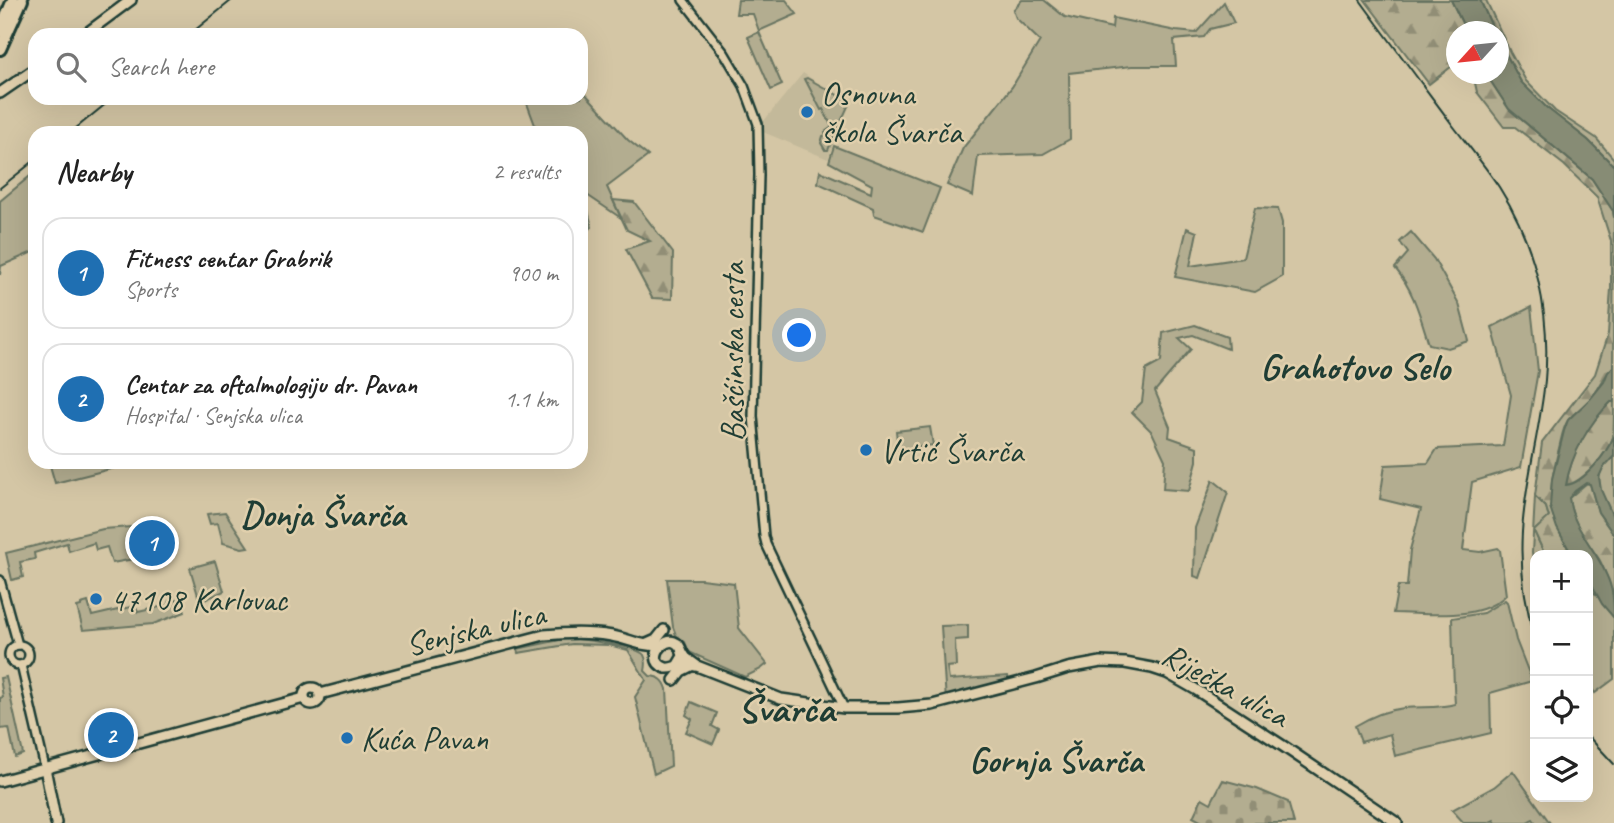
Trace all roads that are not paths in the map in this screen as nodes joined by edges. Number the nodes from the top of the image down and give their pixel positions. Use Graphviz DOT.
graph roads {
  1 [pos="13,0"];
  2 [pos="22,0"];
  3 [pos="131,0"];
  4 [pos="683,0"];
  5 [pos="93,28"];
  6 [pos="0,31"];
  7 [pos="0,49"];
  8 [pos="28,74"];
  9 [pos="0,93"];
  10 [pos="0,580"];
  11 [pos="664,630"];
  12 [pos="18,645"];
  13 [pos="644,645"];
  14 [pos="662,645"];
  15 [pos="682,652"];
  16 [pos="657,660"];
  17 [pos="21,665"];
  18 [pos="694,665"];
  19 [pos="677,666"];
  20 [pos="674,680"];
  21 [pos="836,690"];
  22 [pos="824,706"];
  23 [pos="844,708"];
  24 [pos="45,768"];
  25 [pos="0,781"];
  26 [pos="56,823"];
  27 [pos="1397,823"];
  1 -- 6 [label="highway"];
  2 -- 7 [label="highway"];
  3 -- 5 [label="main road"];
  4 -- 21 [label="street, Bašćinska cesta"];
  8 -- 9 [label="main road"];
  10 -- 12 [label="street"];
  11 -- 13 [label="main road"];
  12 -- 17 [label="street"];
  12 -- 17 [label="street"];
  13 -- 14 [label="main road, Senjska ulica"];
  13 -- 16 [label="main road"];
  13 -- 24 [label="main road, Senjska ulica"];
  14 -- 15 [label="main road"];
  14 -- 16 [label="main road"];
  15 -- 18 [label="main road"];
  15 -- 19 [label="main road"];
  16 -- 19 [label="main road"];
  17 -- 24 [label="street"];
  18 -- 19 [label="main road"];
  18 -- 20 [label="main road"];
  18 -- 22 [label="main road"];
  21 -- 22 [label="street"];
  21 -- 23 [label="street, Bašćinska cesta"];
  22 -- 23 [label="main road"];
  23 -- 27 [label="main road, Riječka ulica"];
  24 -- 25 [label="main road"];
  24 -- 26 [label="main road"];
}
